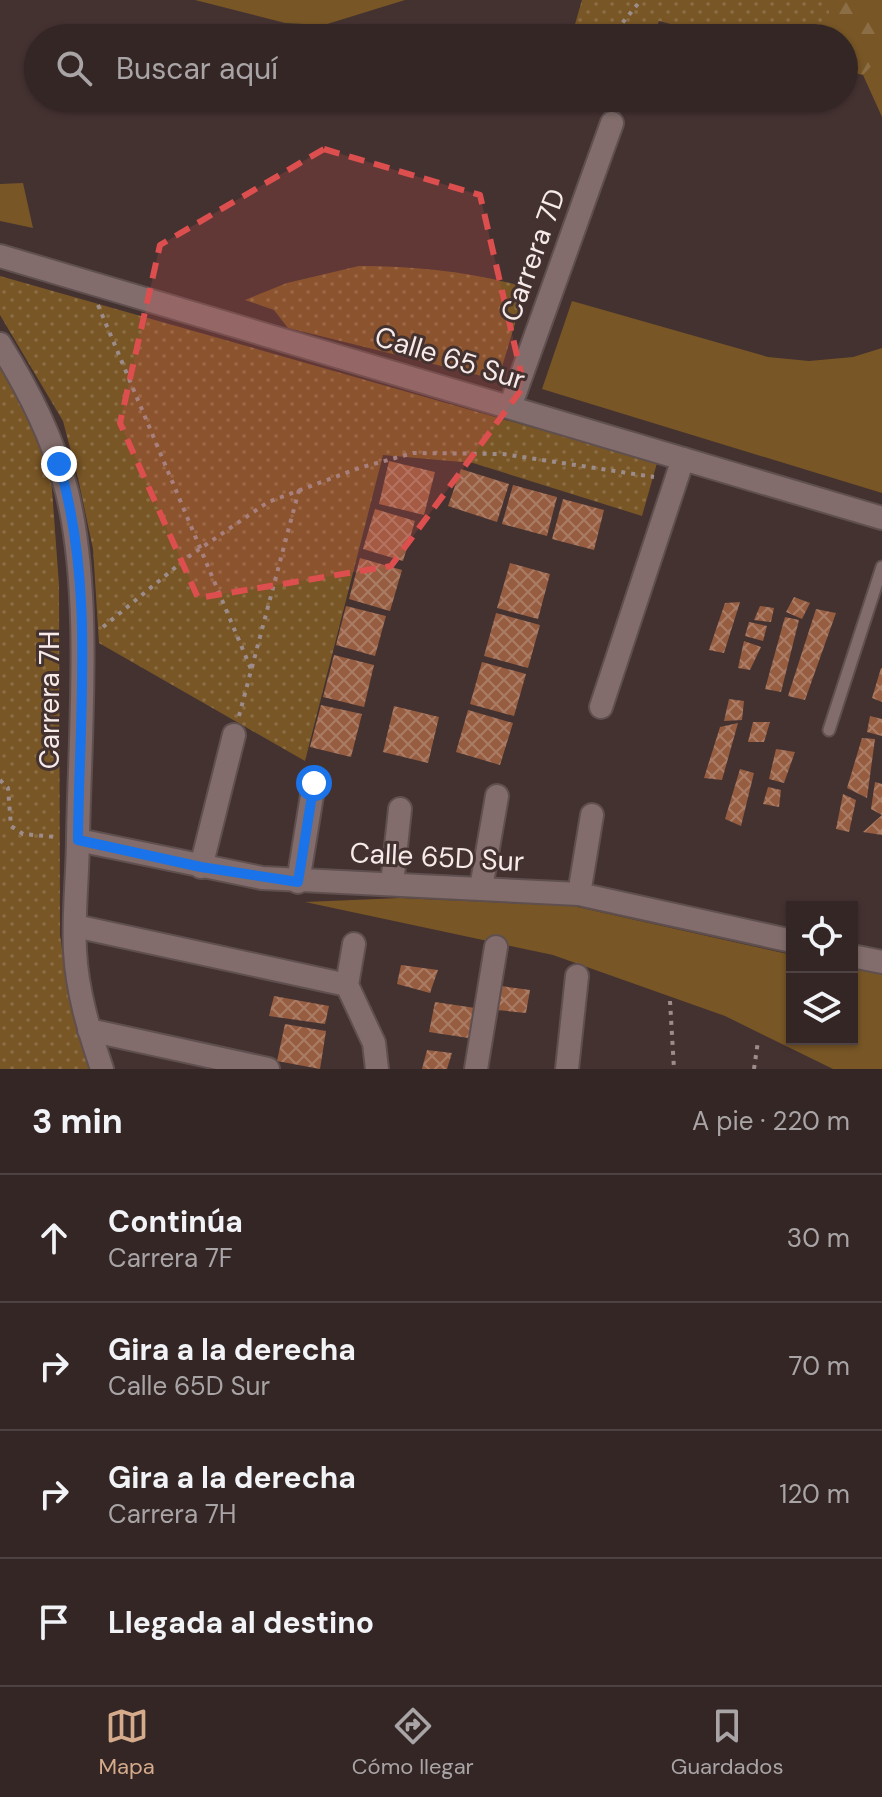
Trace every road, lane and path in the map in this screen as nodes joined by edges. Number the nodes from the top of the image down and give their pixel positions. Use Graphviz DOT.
graph roads {
  1 [pos="641,0"];
  2 [pos="621,24"];
  3 [pos="612,123"];
  4 [pos="0,256"];
  5 [pos="87,281"];
  6 [pos="0,344"];
  7 [pos="510,407"];
  8 [pos="680,469"];
  9 [pos="299,490"];
  10 [pos="882,518"];
  11 [pos="200,549"];
  12 [pos="882,567"];
  13 [pos="80,645"];
  14 [pos="251,669"];
  15 [pos="601,707"];
  16 [pos="829,730"];
  17 [pos="234,735"];
  18 [pos="0,780"];
  19 [pos="314,783"];
  20 [pos="497,796"];
  21 [pos="400,809"];
  22 [pos="592,815"];
  23 [pos="78,840"];
  24 [pos="201,867"];
  25 [pos="298,882"];
  26 [pos="392,884"];
  27 [pos="481,888"];
  28 [pos="579,894"];
  29 [pos="75,926"];
  30 [pos="786,940"];
  31 [pos="354,944"];
  32 [pos="496,947"];
  33 [pos="858,957"];
  34 [pos="882,962"];
  35 [pos="577,976"];
  36 [pos="347,985"];
  37 [pos="670,1001"];
  38 [pos="89,1030"];
  39 [pos="758,1041"];
  40 [pos="102,1069"];
  41 [pos="268,1069"];
  42 [pos="377,1069"];
  43 [pos="476,1069"];
  44 [pos="567,1069"];
  45 [pos="674,1069"];
  46 [pos="754,1069"];
  1 -- 2 [label="path"];
  3 -- 7 [label="street, Carrera 7D"];
  4 -- 5 [label="street, Calle 65 Sur"];
  5 -- 7 [label="street, Calle 65 Sur"];
  5 -- 11 [label="path"];
  6 -- 13 [label="street, Carrera 7H"];
  7 -- 8 [label="street, Calle 65 Sur"];
  8 -- 9 [label="path"];
  8 -- 10 [label="street, Calle 65 Sur"];
  8 -- 15 [label="street"];
  9 -- 11 [label="path"];
  9 -- 14 [label="path"];
  11 -- 13 [label="path"];
  11 -- 14 [label="path"];
  12 -- 16 [label="lane"];
  13 -- 23 [label="street, Carrera 7H"];
  14 -- 17 [label="path"];
  17 -- 24 [label="street"];
  18 -- 23 [label="path"];
  19 -- 25 [label="street"];
  20 -- 27 [label="street"];
  21 -- 26 [label="street"];
  22 -- 28 [label="street"];
  23 -- 24 [label="street, Calle 65D Sur"];
  23 -- 29 [label="street, Carrera 7H"];
  24 -- 25 [label="street, Calle 65D Sur"];
  25 -- 26 [label="street, Calle 65D Sur"];
  26 -- 27 [label="street, Calle 65D Sur"];
  27 -- 28 [label="street, Calle 65D Sur"];
  28 -- 30 [label="street, Calle 65D Sur"];
  29 -- 36 [label="street"];
  29 -- 38 [label="street, Carrera 7H"];
  31 -- 36 [label="street"];
  32 -- 43 [label="street"];
  33 -- 34 [label="street"];
  35 -- 44 [label="street"];
  36 -- 42 [label="street"];
  37 -- 45 [label="path"];
  38 -- 40 [label="street, Carrera 7H"];
  38 -- 41 [label="street"];
  39 -- 46 [label="path"];
}
